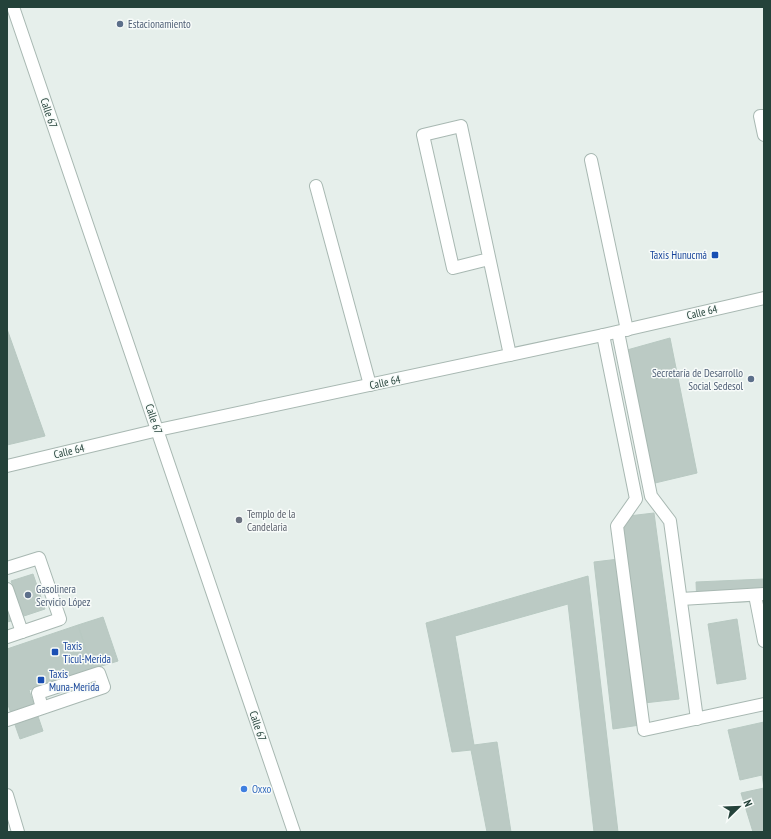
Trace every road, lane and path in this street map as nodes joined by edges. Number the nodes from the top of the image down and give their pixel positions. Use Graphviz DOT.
graph roads {
  1 [pos="13,7"];
  2 [pos="764,116"];
  3 [pos="764,135"];
  4 [pos="591,160"];
  5 [pos="316,186"];
  6 [pos="489,259"];
  7 [pos="764,298"];
  8 [pos="622,331"];
  9 [pos="603,335"];
  10 [pos="510,355"];
  11 [pos="370,385"];
  12 [pos="158,430"];
  13 [pos="7,466"];
  14 [pos="7,568"];
  15 [pos="7,590"];
  16 [pos="759,595"];
  17 [pos="681,599"];
  18 [pos="22,632"];
  19 [pos="7,637"];
  20 [pos="764,641"];
  21 [pos="764,704"];
  22 [pos="42,708"];
  23 [pos="697,719"];
  24 [pos="7,720"];
  25 [pos="7,795"];
  26 [pos="10,818"];
  27 [pos="18,832"];
  28 [pos="294,832"];
  1 -- 12 [label="street, Calle 67"];
  2 -- 3 [label="street"];
  4 -- 8 [label="street"];
  5 -- 11 [label="street"];
  6 -- 6 [label="street"];
  6 -- 10 [label="street"];
  7 -- 8 [label="street, Calle 64"];
  8 -- 9 [label="street, Calle 64"];
  8 -- 17 [label="street"];
  9 -- 10 [label="street, Calle 64"];
  9 -- 23 [label="street"];
  10 -- 11 [label="street, Calle 64"];
  11 -- 12 [label="street, Calle 64"];
  12 -- 13 [label="street, Calle 64"];
  12 -- 28 [label="street, Calle 67"];
  14 -- 18 [label="street"];
  15 -- 18 [label="street"];
  16 -- 17 [label="street"];
  16 -- 20 [label="street"];
  17 -- 23 [label="street"];
  18 -- 19 [label="street"];
  21 -- 23 [label="street"];
  22 -- 22 [label="street"];
  22 -- 24 [label="street"];
  25 -- 26 [label="street"];
  26 -- 27 [label="street"];
}
